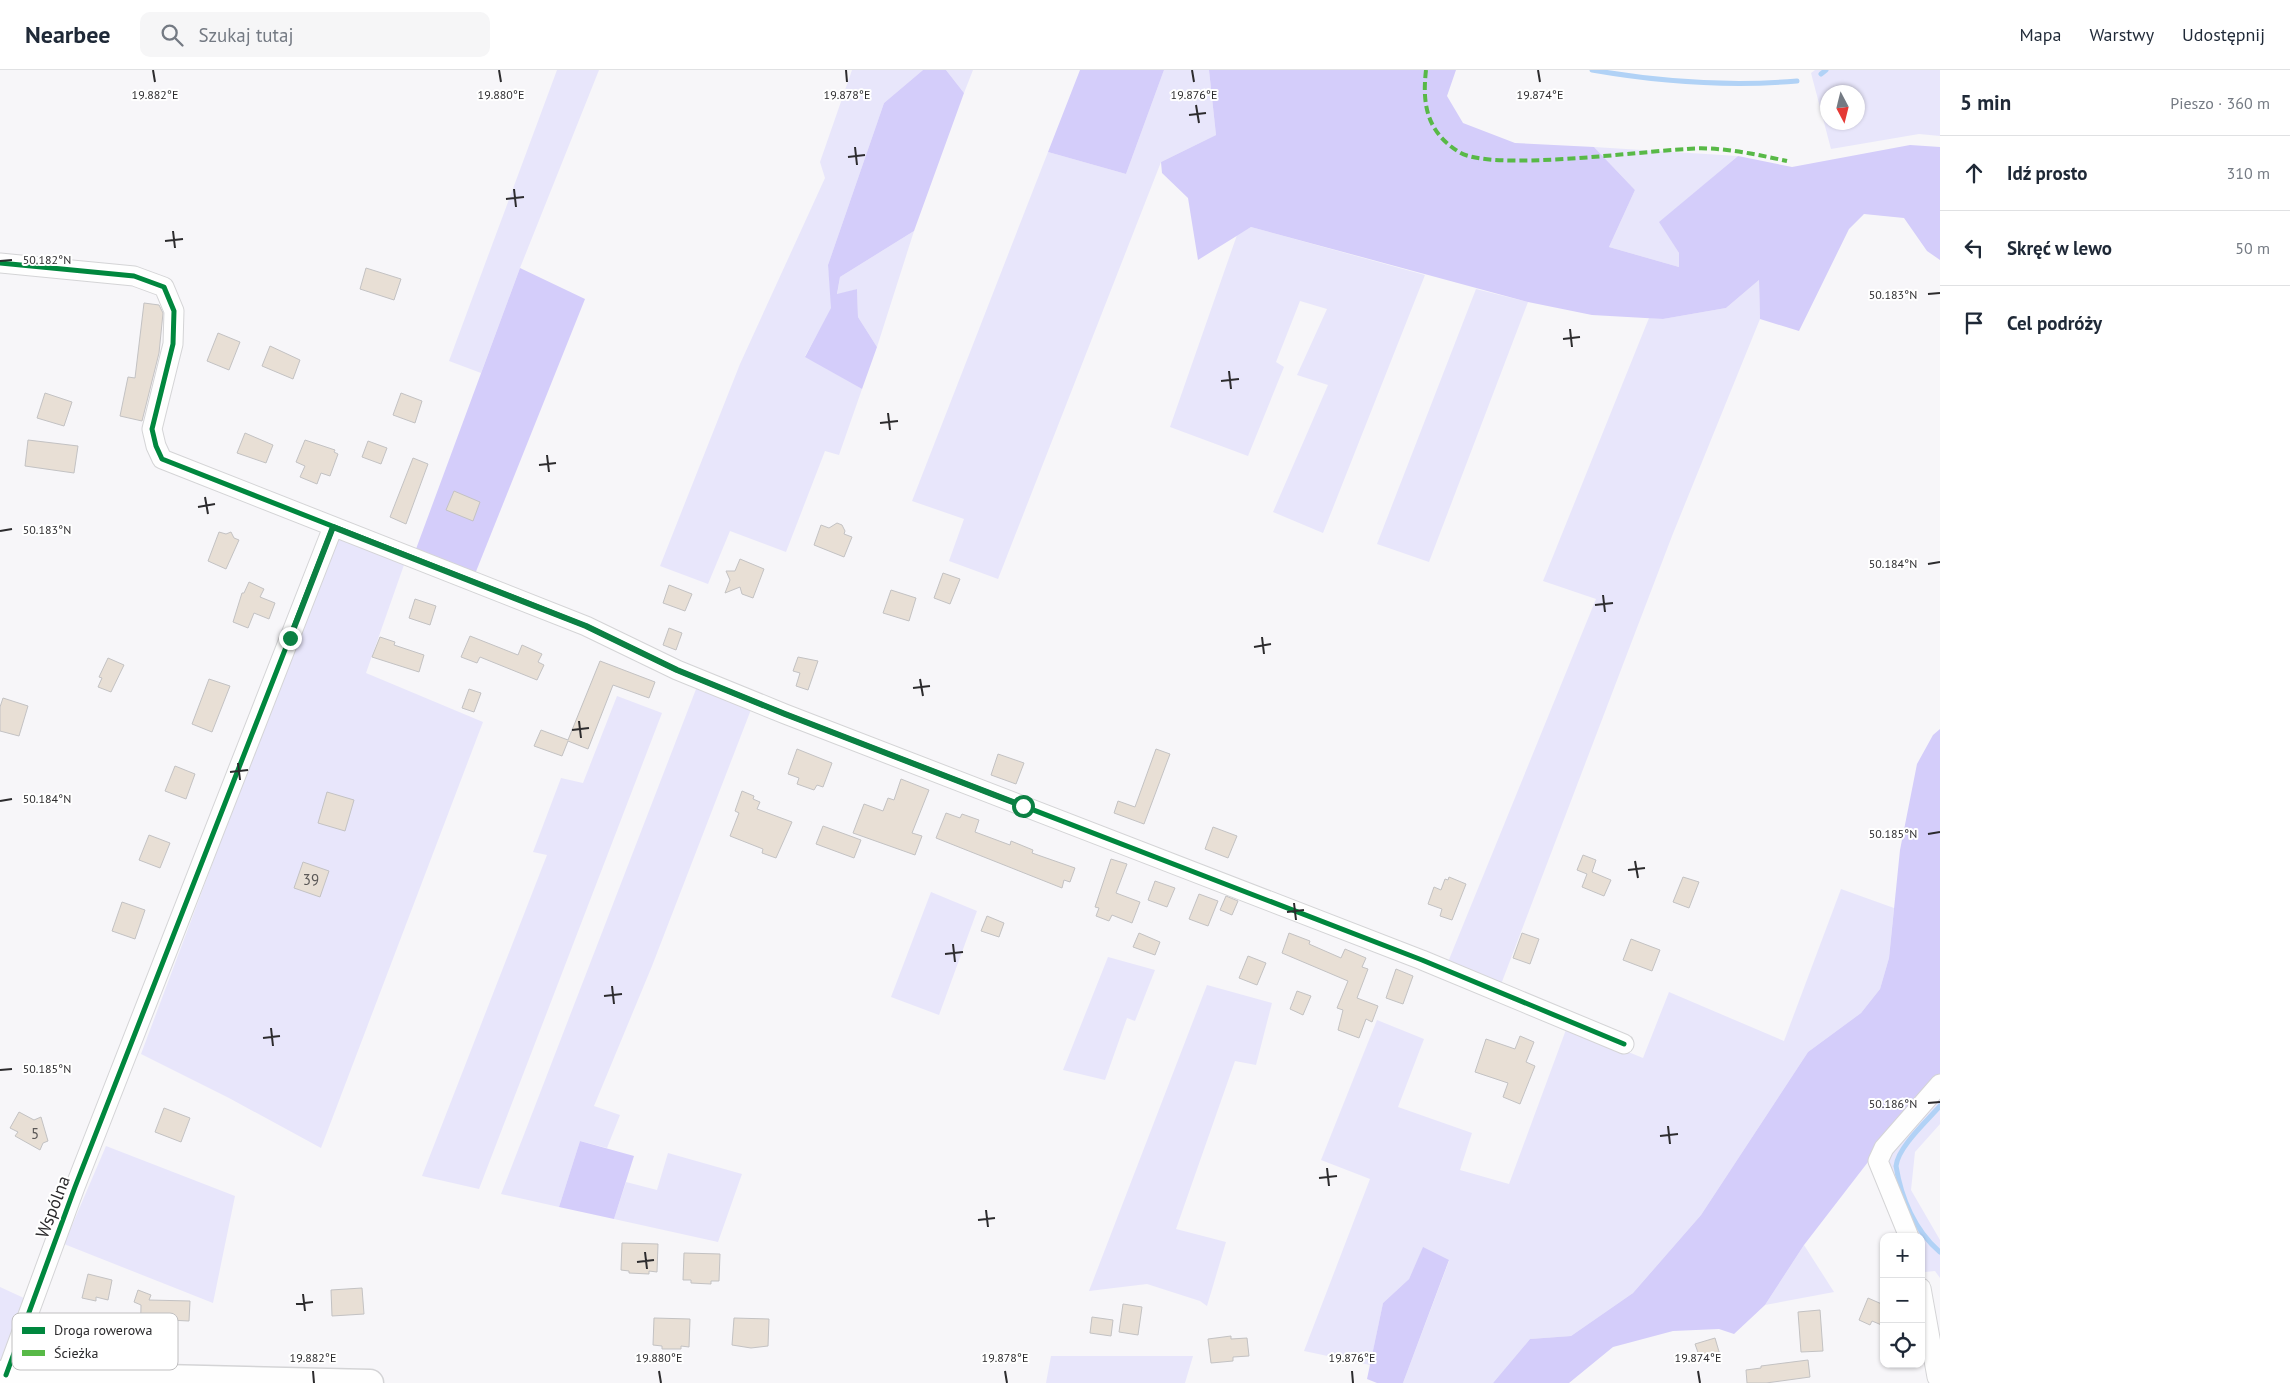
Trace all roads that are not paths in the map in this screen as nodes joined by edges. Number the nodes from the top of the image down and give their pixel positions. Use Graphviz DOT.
graph roads {
  1 [pos="0,263"];
  2 [pos="333,527"];
  3 [pos="1624,1044"];
  4 [pos="1940,1084"];
  5 [pos="1907,1233"];
  6 [pos="26,1313"];
  7 [pos="1925,1315"];
  8 [pos="12,1351"];
  9 [pos="3,1374"];
  10 [pos="1940,1380"];
  11 [pos="370,1383"];
  1 -- 2 [label="street"];
  2 -- 3 [label="street"];
  2 -- 6 [label="street, Wspólna"];
  4 -- 5 [label="street"];
  7 -- 10 [label="street"];
  8 -- 9 [label="street, Wspólna"];
  9 -- 11 [label="street"];
}
